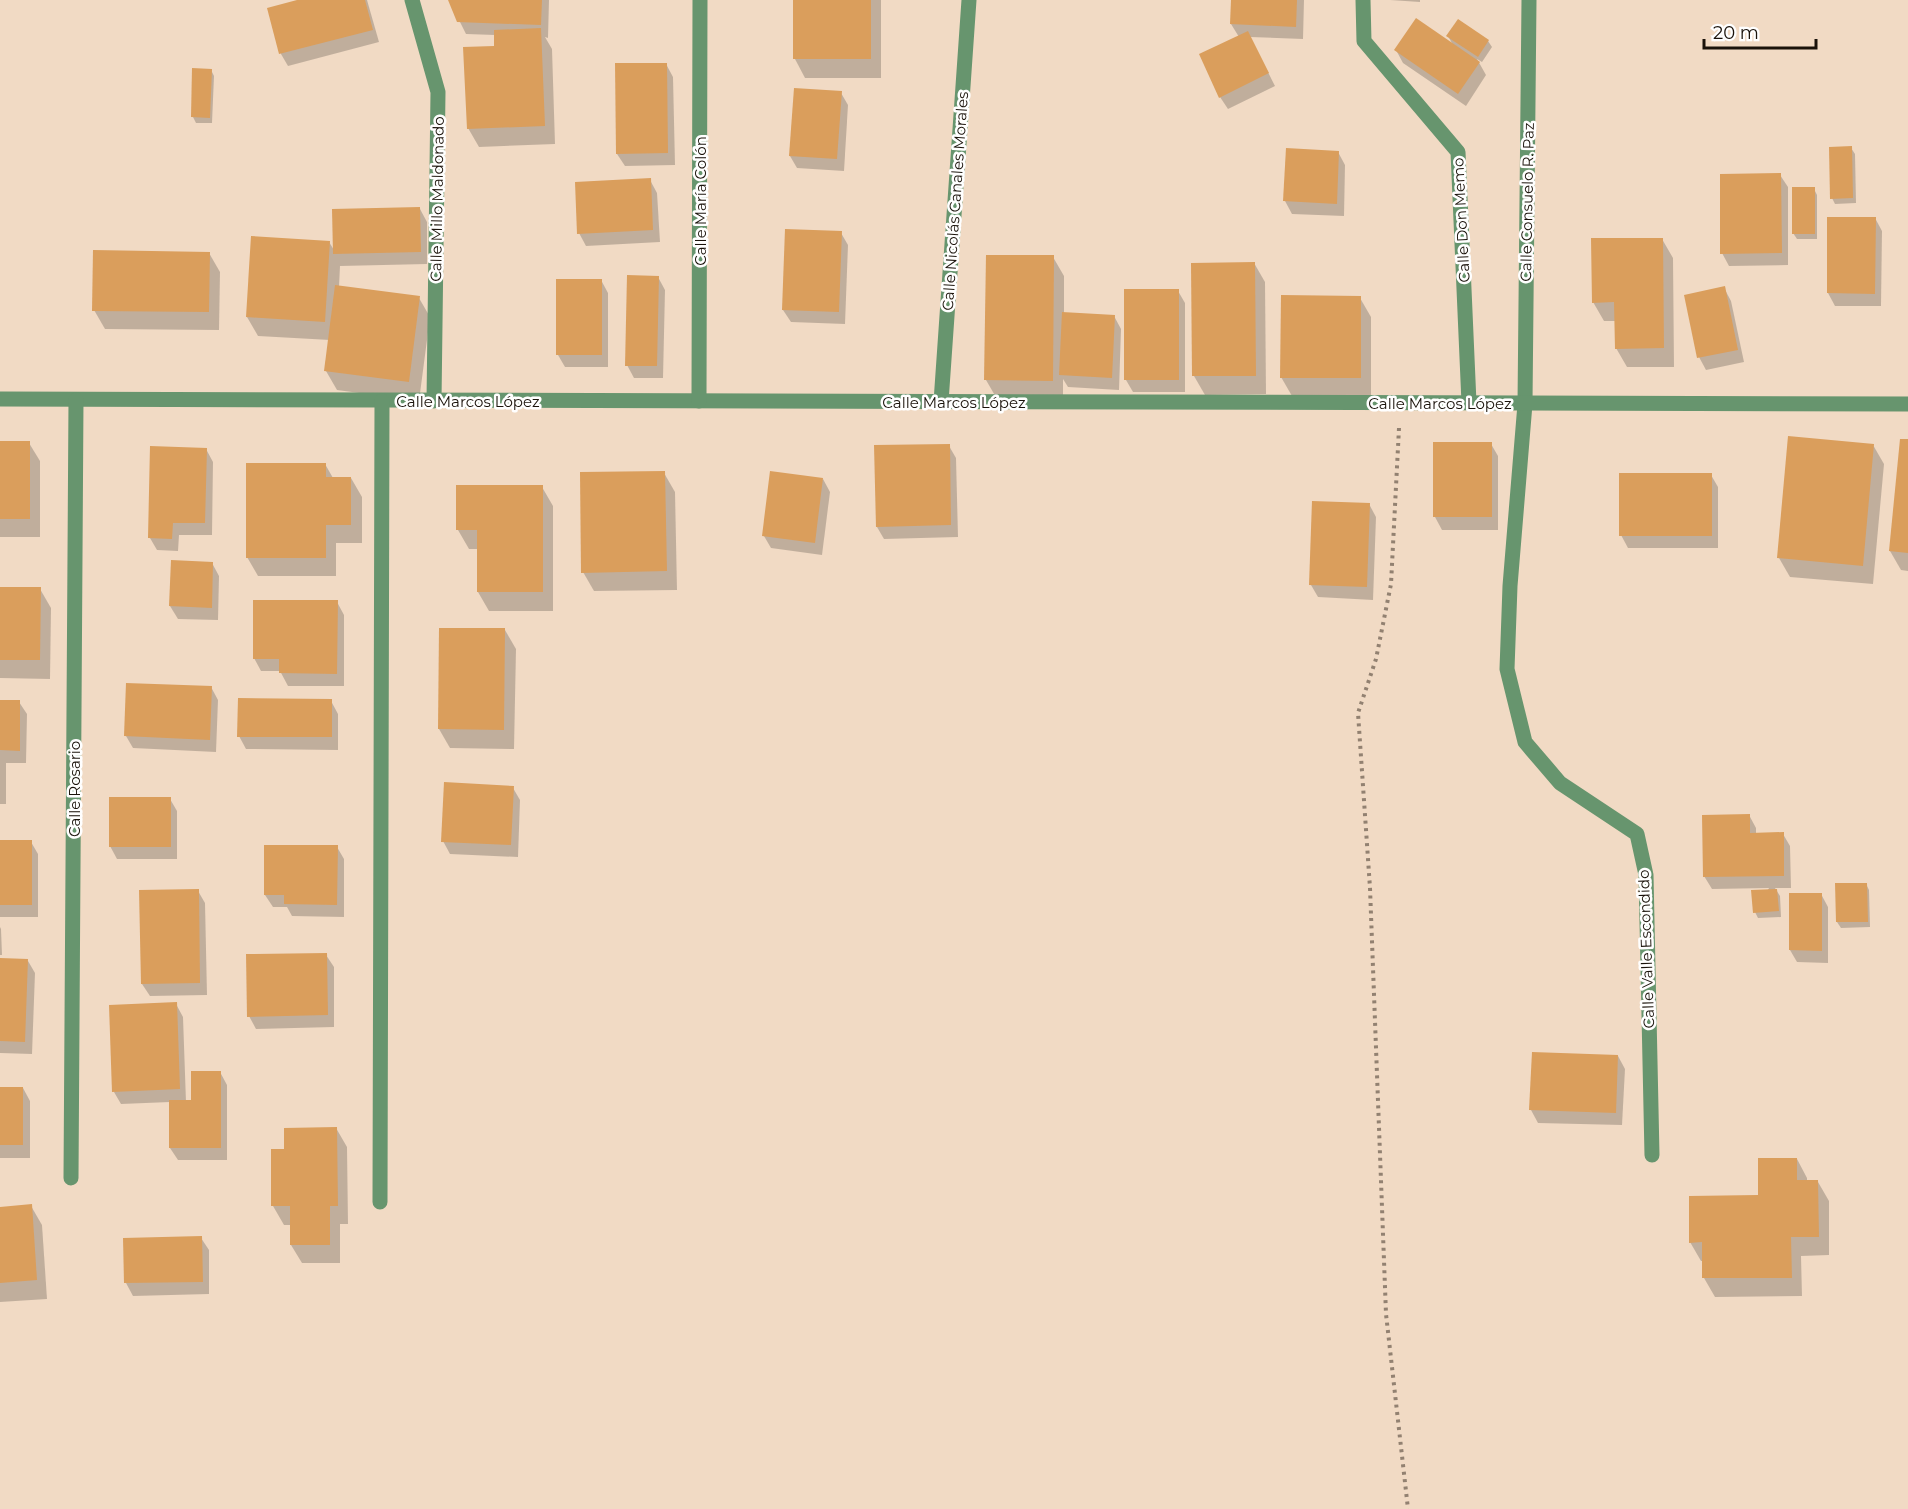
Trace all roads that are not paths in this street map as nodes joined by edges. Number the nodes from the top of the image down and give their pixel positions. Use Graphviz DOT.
graph roads {
  1 [pos="412,0"];
  2 [pos="700,0"];
  3 [pos="969,0"];
  4 [pos="1363,0"];
  5 [pos="1529,0"];
  6 [pos="0,399"];
  7 [pos="76,399"];
  8 [pos="382,401"];
  9 [pos="434,401"];
  10 [pos="699,401"];
  11 [pos="941,402"];
  12 [pos="1469,403"];
  13 [pos="1525,404"];
  14 [pos="1908,404"];
  15 [pos="1652,1155"];
  16 [pos="71,1178"];
  17 [pos="380,1202"];
  1 -- 9 [label="street, Calle Millo Maldonado"];
  2 -- 10 [label="street, Calle María Colón"];
  3 -- 11 [label="street, Calle Nicolás Canales Morales"];
  4 -- 12 [label="street, Calle Don Memo"];
  5 -- 13 [label="street, Calle Consuelo R. Paz"];
  6 -- 7 [label="street, Calle Marcos López"];
  7 -- 8 [label="street, Calle Marcos López"];
  7 -- 16 [label="street, Calle Rosario"];
  8 -- 9 [label="street, Calle Marcos López"];
  8 -- 17 [label="street"];
  9 -- 10 [label="street, Calle Marcos López"];
  10 -- 11 [label="street, Calle Marcos López"];
  11 -- 12 [label="street, Calle Marcos López"];
  12 -- 13 [label="street, Calle Marcos López"];
  13 -- 14 [label="street, Calle Marcos López"];
  13 -- 15 [label="street, Calle Valle Escondido"];
}
